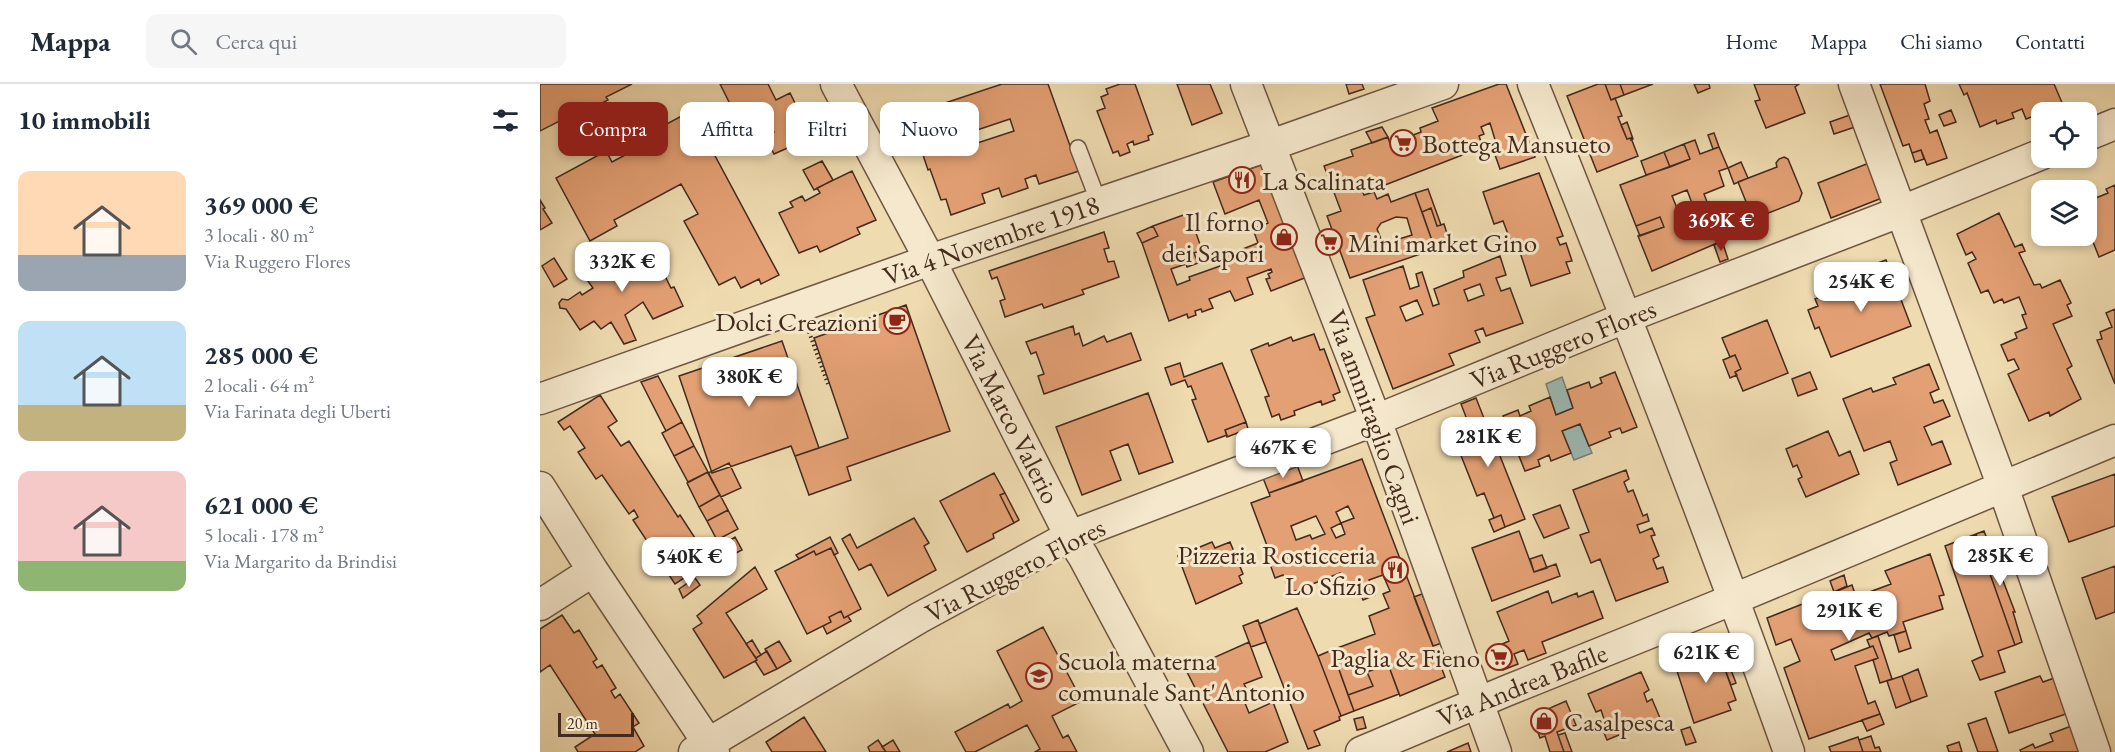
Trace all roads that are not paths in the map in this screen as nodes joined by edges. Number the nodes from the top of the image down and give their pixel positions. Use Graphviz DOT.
graph roads {
  1 [pos="836,84"];
  2 [pos="1246,84"];
  3 [pos="1443,84"];
  4 [pos="1533,84"];
  5 [pos="1854,84"];
  6 [pos="2115,124"];
  7 [pos="2097,131"];
  8 [pos="1271,145"];
  9 [pos="1078,147"];
  10 [pos="2031,158"];
  11 [pos="1099,203"];
  12 [pos="1902,211"];
  13 [pos="930,260"];
  14 [pos="1627,317"];
  15 [pos="540,399"];
  16 [pos="1376,420"];
  17 [pos="2115,440"];
  18 [pos="2003,487"];
  19 [pos="540,488"];
  20 [pos="1070,536"];
  21 [pos="593,571"];
  22 [pos="1734,599"];
  23 [pos="540,605"];
  24 [pos="1478,702"];
  25 [pos="705,749"];
  26 [pos="1188,752"];
  27 [pos="1361,752"];
  28 [pos="1496,752"];
  29 [pos="1789,752"];
  30 [pos="2095,752"];
  1 -- 13 [label="street, Via Marco Valerio"];
  2 -- 8 [label="street, Via ammiraglio Cagni"];
  3 -- 8 [label="street, Via 4 Novembre 1918"];
  4 -- 14 [label="street"];
  5 -- 12 [label="street"];
  6 -- 7 [label="street"];
  8 -- 11 [label="street, Via 4 Novembre 1918"];
  8 -- 16 [label="street, Via ammiraglio Cagni"];
  9 -- 11 [label="lane"];
  10 -- 12 [label="street, Via Ruggero Flores"];
  11 -- 13 [label="street, Via 4 Novembre 1918"];
  12 -- 14 [label="street, Via Ruggero Flores"];
  12 -- 18 [label="street"];
  13 -- 15 [label="street, Via 4 Novembre 1918"];
  13 -- 20 [label="street, Via Marco Valerio"];
  14 -- 16 [label="street, Via Ruggero Flores"];
  14 -- 22 [label="street"];
  16 -- 20 [label="street, Via Ruggero Flores"];
  16 -- 24 [label="street, Via ammiraglio Cagni"];
  17 -- 18 [label="street, Via Andrea Bafile"];
  18 -- 22 [label="street, Via Andrea Bafile"];
  18 -- 30 [label="street"];
  19 -- 21 [label="street"];
  20 -- 25 [label="street, Via Ruggero Flores"];
  20 -- 26 [label="street, Via Marco Valerio"];
  21 -- 23 [label="street"];
  21 -- 25 [label="street"];
  22 -- 24 [label="street, Via Andrea Bafile"];
  22 -- 29 [label="street"];
  24 -- 27 [label="street, Via Andrea Bafile"];
  24 -- 28 [label="street, Via ammiraglio Cagni"];
}
